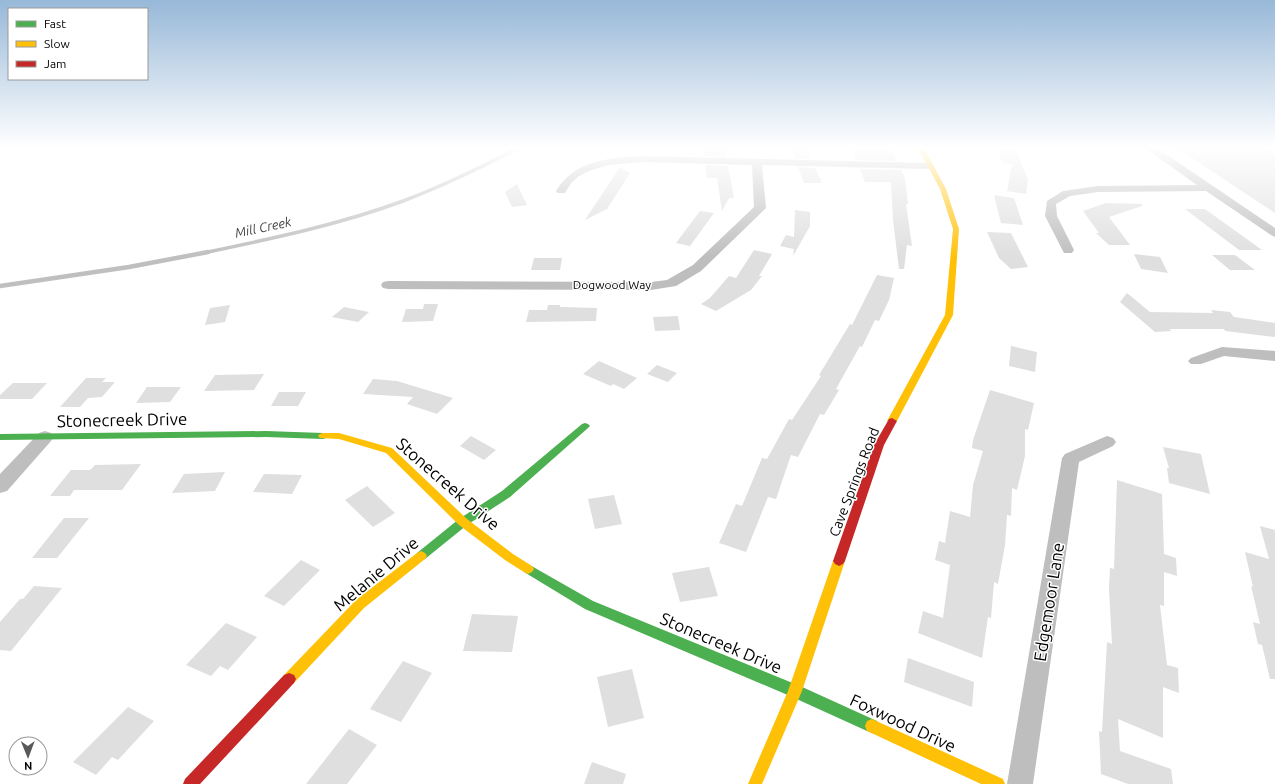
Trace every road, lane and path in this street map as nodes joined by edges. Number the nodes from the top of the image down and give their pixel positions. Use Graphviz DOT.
graph roads {
  1 [pos="564,185"];
  2 [pos="758,185"];
  3 [pos="941,185"];
  4 [pos="1204,185"];
  5 [pos="1209,188"];
  6 [pos="561,191"];
  7 [pos="1275,233"];
  8 [pos="1068,250"];
  9 [pos="388,284"];
  10 [pos="1275,356"];
  11 [pos="1196,361"];
  12 [pos="584,426"];
  13 [pos="0,437"];
  14 [pos="44,437"];
  15 [pos="1107,442"];
  16 [pos="0,486"];
  17 [pos="463,522"];
  18 [pos="795,691"];
  19 [pos="190,784"];
  20 [pos="755,784"];
  21 [pos="998,784"];
  22 [pos="1020,784"];
  1 -- 6 [label="street"];
  2 -- 9 [label="street, Dogwood Way"];
  3 -- 18 [label="street, Cave Springs Road"];
  4 -- 5 [label="street"];
  5 -- 7 [label="street"];
  5 -- 8 [label="street"];
  10 -- 11 [label="street"];
  12 -- 17 [label="street, Melanie Drive"];
  13 -- 14 [label="street, Stonecreek Drive"];
  14 -- 16 [label="street"];
  14 -- 17 [label="street, Stonecreek Drive"];
  15 -- 22 [label="street, Edgemoor Lane"];
  17 -- 18 [label="street, Stonecreek Drive"];
  17 -- 19 [label="street, Melanie Drive"];
  18 -- 20 [label="street, Cave Springs Road"];
  18 -- 21 [label="street, Foxwood Drive"];
}
